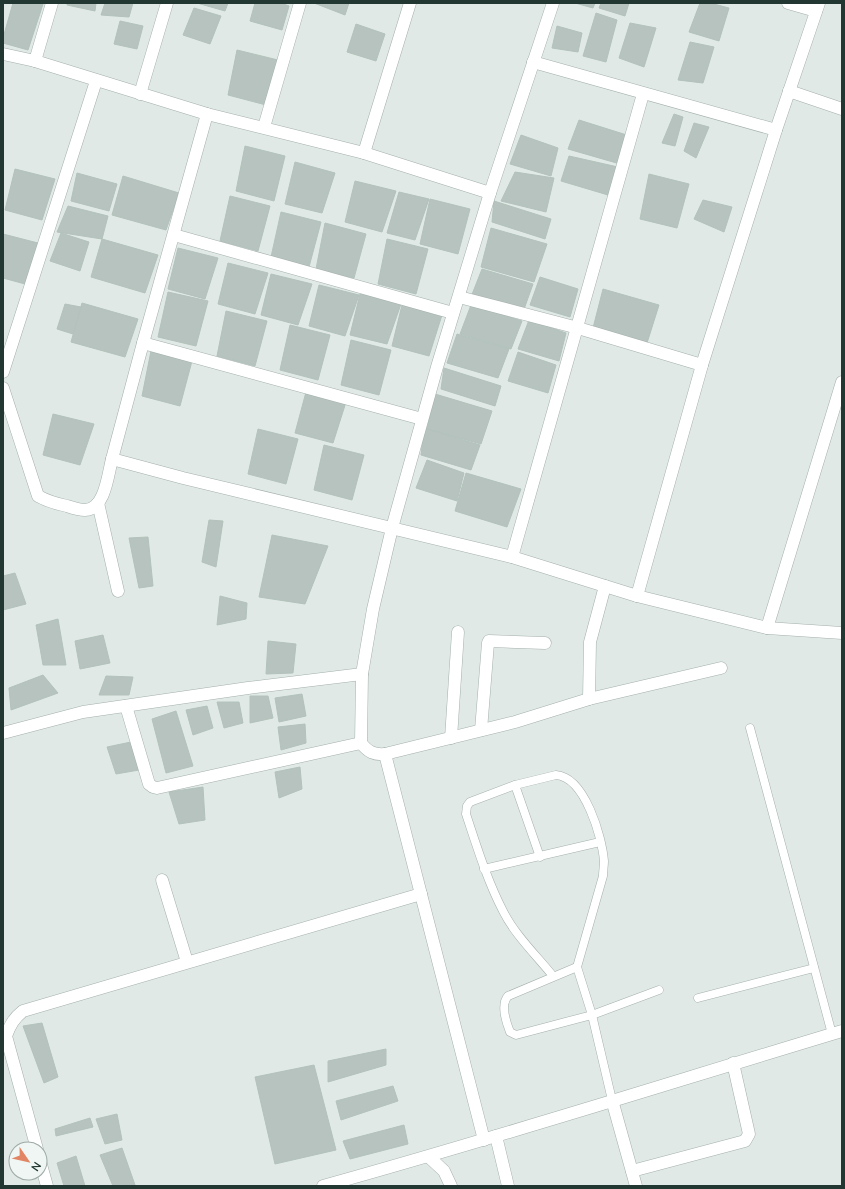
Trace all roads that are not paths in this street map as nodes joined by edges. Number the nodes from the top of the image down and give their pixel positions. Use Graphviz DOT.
graph roads {
  1 [pos="52,3"];
  2 [pos="167,3"];
  3 [pos="300,3"];
  4 [pos="410,3"];
  5 [pos="553,3"];
  6 [pos="788,3"];
  7 [pos="817,7"];
  8 [pos="3,54"];
  9 [pos="35,61"];
  10 [pos="533,62"];
  11 [pos="96,81"];
  12 [pos="789,91"];
  13 [pos="140,94"];
  14 [pos="643,94"];
  15 [pos="842,109"];
  16 [pos="207,114"];
  17 [pos="264,127"];
  18 [pos="776,130"];
  19 [pos="364,153"];
  20 [pos="490,193"];
  21 [pos="174,235"];
  22 [pos="459,297"];
  23 [pos="453,313"];
  24 [pos="578,328"];
  25 [pos="142,343"];
  26 [pos="702,365"];
  27 [pos="3,372"];
  28 [pos="842,382"];
  29 [pos="3,388"];
  30 [pos="422,419"];
  31 [pos="112,459"];
  32 [pos="98,503"];
  33 [pos="392,528"];
  34 [pos="512,557"];
  35 [pos="605,586"];
  36 [pos="118,591"];
  37 [pos="637,596"];
  38 [pos="766,628"];
  39 [pos="458,632"];
  40 [pos="842,633"];
  41 [pos="545,643"];
  42 [pos="721,668"];
  43 [pos="362,674"];
  44 [pos="589,699"];
  45 [pos="126,706"];
  46 [pos="750,728"];
  47 [pos="481,730"];
  48 [pos="3,733"];
  49 [pos="451,738"];
  50 [pos="361,743"];
  51 [pos="385,754"];
  52 [pos="515,785"];
  53 [pos="600,842"];
  54 [pos="540,857"];
  55 [pos="484,869"];
  56 [pos="162,880"];
  57 [pos="421,894"];
  58 [pos="187,962"];
  59 [pos="577,967"];
  60 [pos="814,968"];
  61 [pos="553,976"];
  62 [pos="659,990"];
  63 [pos="698,998"];
  64 [pos="592,1015"];
  65 [pos="837,1032"];
  66 [pos="733,1063"];
  67 [pos="612,1100"];
  68 [pos="496,1136"];
  69 [pos="484,1140"];
  70 [pos="35,1141"];
  71 [pos="429,1157"];
  72 [pos="632,1171"];
  73 [pos="323,1186"];
  74 [pos="451,1186"];
  75 [pos="508,1186"];
  76 [pos="636,1186"];
  1 -- 9 [label="street"];
  2 -- 13 [label="street"];
  3 -- 17 [label="street"];
  4 -- 19 [label="street"];
  5 -- 10 [label="street"];
  6 -- 7 [label="street"];
  7 -- 12 [label="street"];
  8 -- 9 [label="street"];
  9 -- 11 [label="street"];
  10 -- 14 [label="street"];
  10 -- 20 [label="street"];
  11 -- 13 [label="street"];
  11 -- 27 [label="street"];
  12 -- 15 [label="street"];
  12 -- 18 [label="street"];
  13 -- 16 [label="street"];
  14 -- 18 [label="street"];
  14 -- 24 [label="street"];
  16 -- 17 [label="street"];
  16 -- 21 [label="street"];
  17 -- 19 [label="street"];
  18 -- 26 [label="street"];
  19 -- 20 [label="street"];
  20 -- 22 [label="street"];
  21 -- 23 [label="street"];
  21 -- 25 [label="street"];
  22 -- 23 [label="street"];
  22 -- 24 [label="street"];
  23 -- 30 [label="street"];
  24 -- 26 [label="street"];
  24 -- 34 [label="street"];
  25 -- 30 [label="street"];
  25 -- 31 [label="street"];
  26 -- 37 [label="street"];
  28 -- 38 [label="street"];
  29 -- 32 [label="street"];
  30 -- 33 [label="street"];
  31 -- 32 [label="street"];
  31 -- 33 [label="street"];
  32 -- 36 [label="street"];
  33 -- 34 [label="street"];
  33 -- 43 [label="street"];
  34 -- 35 [label="street"];
  35 -- 37 [label="street"];
  35 -- 44 [label="street"];
  37 -- 38 [label="street"];
  38 -- 40 [label="street"];
  39 -- 49 [label="street"];
  41 -- 47 [label="street"];
  42 -- 44 [label="street"];
  43 -- 45 [label="street"];
  43 -- 50 [label="street"];
  44 -- 47 [label="street"];
  45 -- 48 [label="street"];
  45 -- 50 [label="street"];
  46 -- 60 [label="lane"];
  47 -- 49 [label="street"];
  49 -- 51 [label="street"];
  50 -- 51 [label="street"];
  51 -- 57 [label="street"];
  52 -- 53 [label="lane"];
  52 -- 54 [label="lane"];
  52 -- 55 [label="lane"];
  53 -- 54 [label="lane"];
  53 -- 59 [label="lane"];
  54 -- 55 [label="lane"];
  55 -- 61 [label="lane"];
  56 -- 58 [label="street"];
  57 -- 58 [label="street"];
  57 -- 69 [label="street"];
  58 -- 70 [label="street"];
  59 -- 61 [label="lane"];
  59 -- 64 [label="lane"];
  60 -- 63 [label="lane"];
  60 -- 65 [label="lane"];
  61 -- 64 [label="lane"];
  62 -- 64 [label="lane"];
  64 -- 67 [label="lane"];
  65 -- 66 [label="street"];
  66 -- 67 [label="street"];
  66 -- 72 [label="street"];
  67 -- 68 [label="street"];
  67 -- 72 [label="street"];
  68 -- 69 [label="street"];
  68 -- 75 [label="street"];
  69 -- 71 [label="street"];
  71 -- 73 [label="street"];
  71 -- 74 [label="street"];
  72 -- 76 [label="street"];
}
